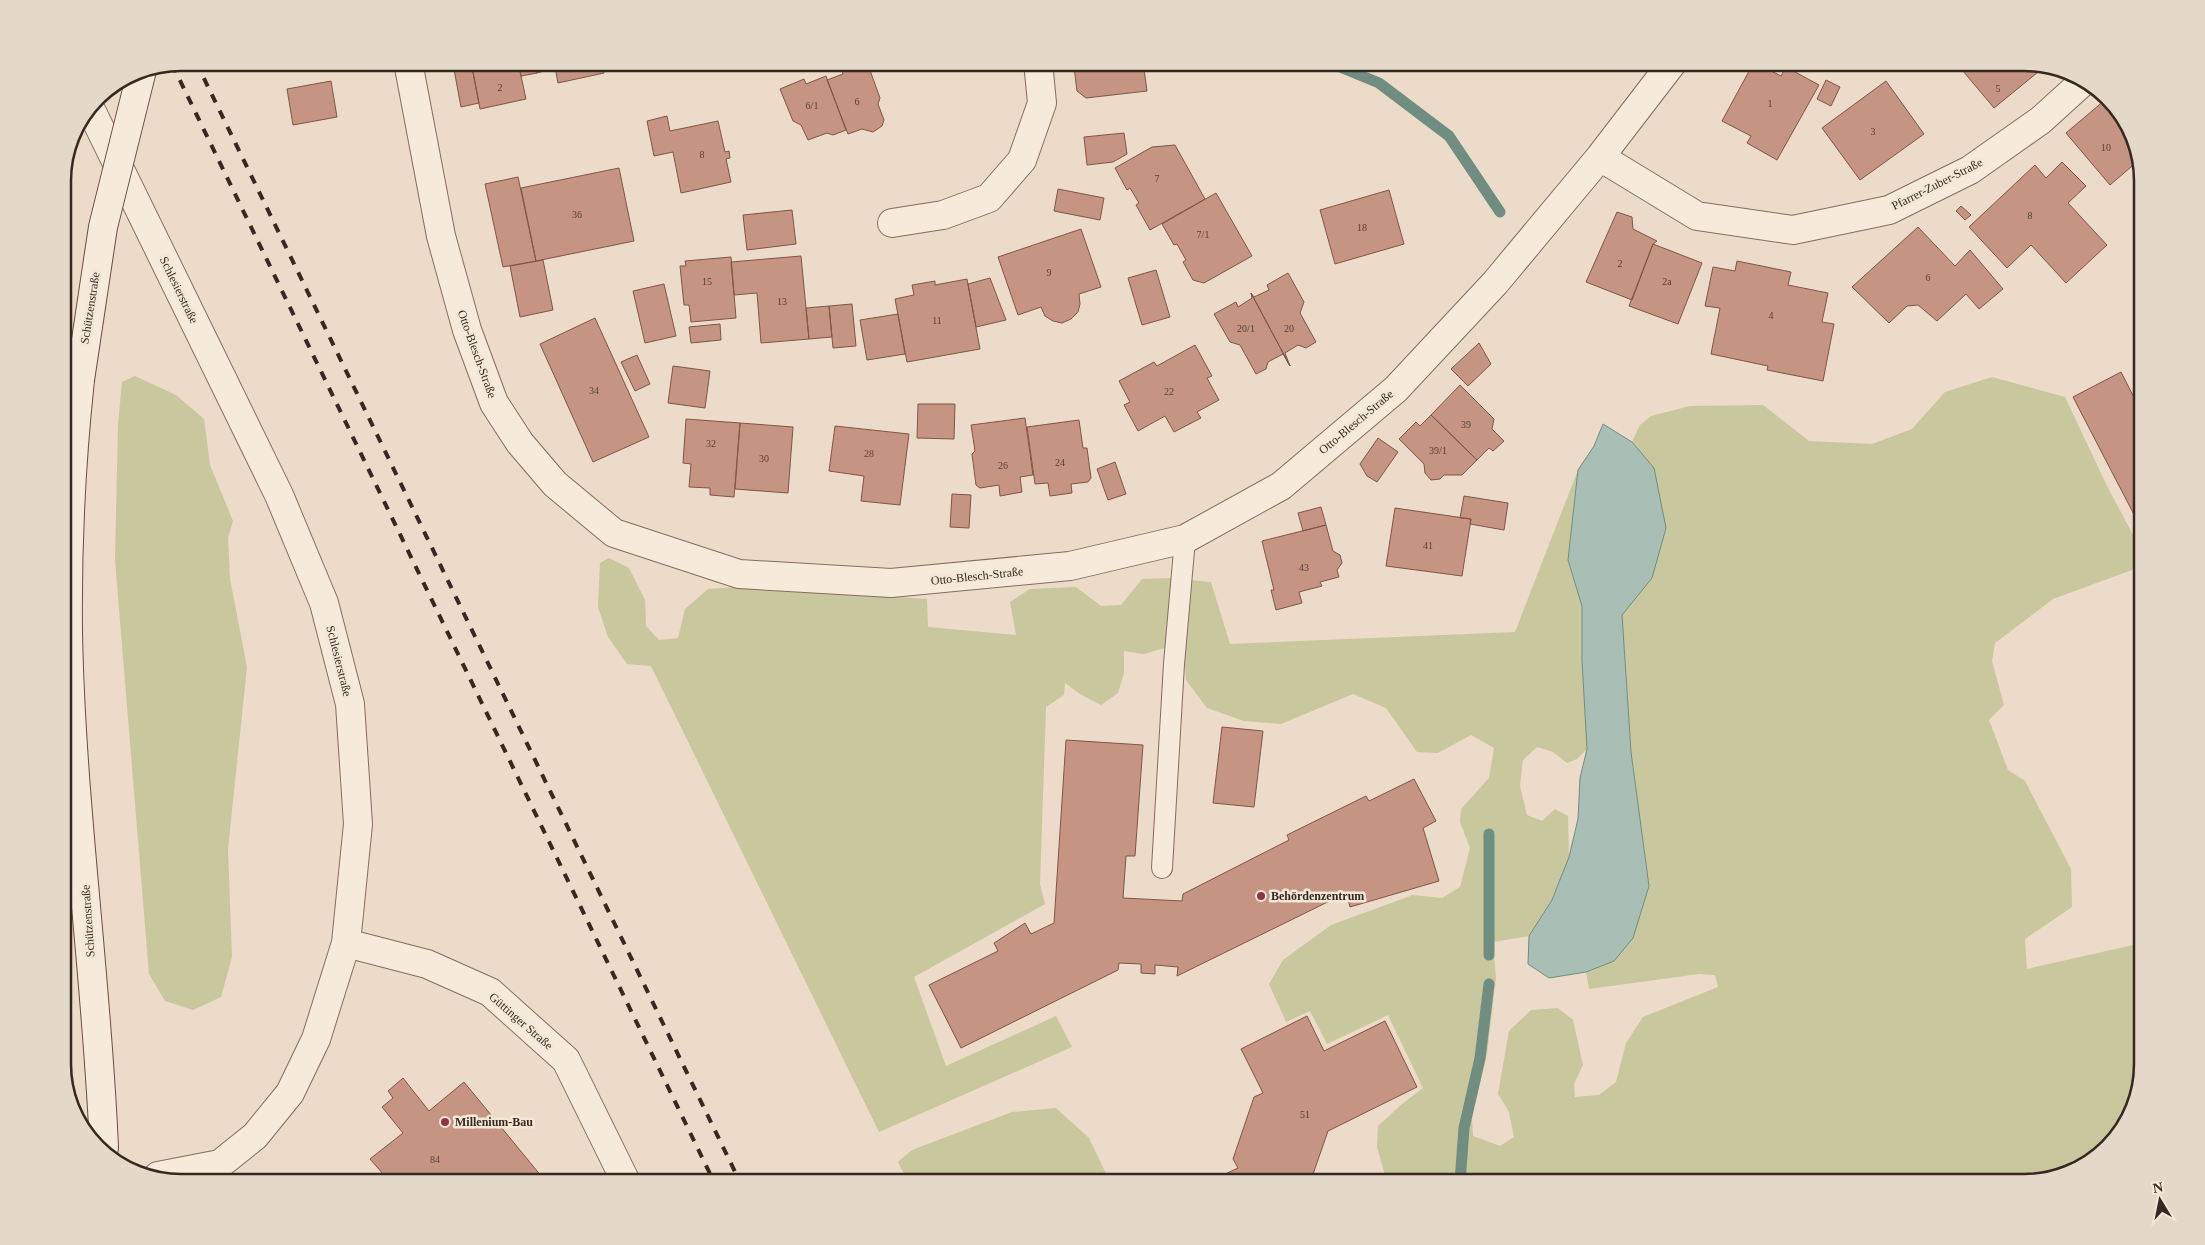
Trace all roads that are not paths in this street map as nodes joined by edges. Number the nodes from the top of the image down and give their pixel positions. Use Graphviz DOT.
graph roads {
  1 [pos="410,71"];
  2 [pos="1039,71"];
  3 [pos="1666,71"];
  4 [pos="140,80"];
  5 [pos="2079,86"];
  6 [pos="93,115"];
  7 [pos="1600,157"];
  8 [pos="892,223"];
  9 [pos="71,471"];
  10 [pos="1185,539"];
  11 [pos="71,695"];
  12 [pos="1162,868"];
  13 [pos="346,943"];
  14 [pos="103,1140"];
  15 [pos="172,1173"];
  16 [pos="622,1174"];
  1 -- 10 [label="street, Otto-Blesch-Straße"];
  2 -- 8 [label="street"];
  3 -- 7 [label="street, Otto-Blesch-Straße"];
  4 -- 9 [label="street, Schützenstraße, bridge"];
  5 -- 7 [label="street, Pfarrer-Zuber-Straße"];
  6 -- 13 [label="street, Schlesierstraße"];
  7 -- 10 [label="street, Otto-Blesch-Straße"];
  10 -- 12 [label="lane"];
  11 -- 14 [label="street, Schützenstraße, bridge"];
  13 -- 15 [label="street, Schlesierstraße"];
  13 -- 16 [label="street, Güttinger Straße"];
}
